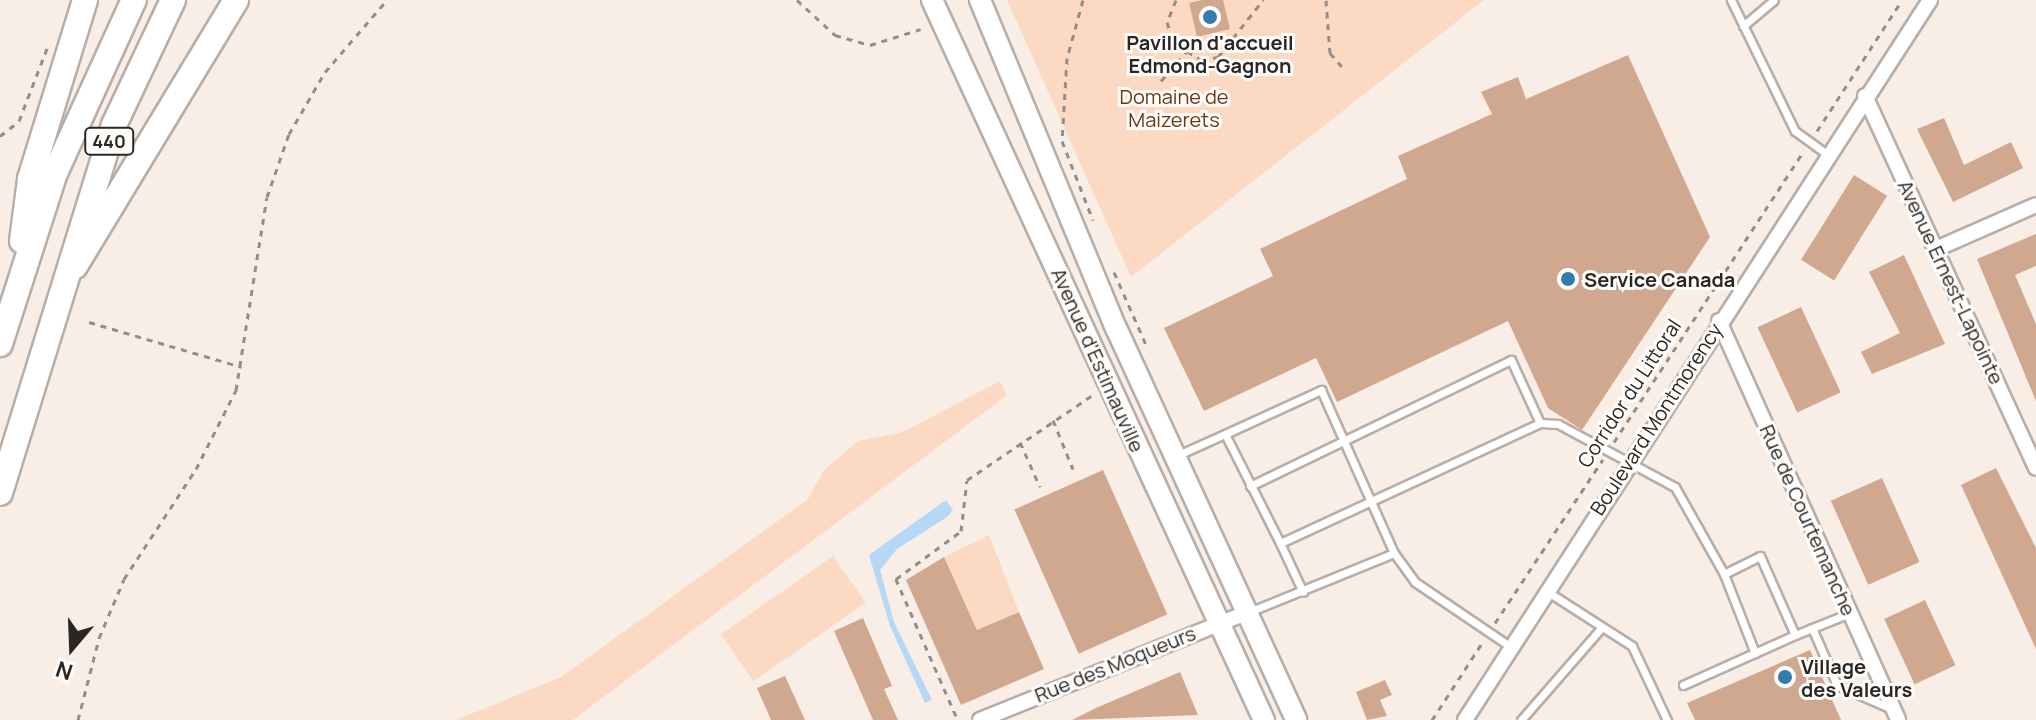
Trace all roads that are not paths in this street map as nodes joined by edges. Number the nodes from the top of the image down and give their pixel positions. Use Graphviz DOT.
graph roads {
  1 [pos="85,0"];
  2 [pos="134,0"];
  3 [pos="173,0"];
  4 [pos="236,0"];
  5 [pos="932,0"];
  6 [pos="980,0"];
  7 [pos="1731,0"];
  8 [pos="1774,0"];
  9 [pos="1930,0"];
  10 [pos="1743,26"];
  11 [pos="1865,96"];
  12 [pos="1827,154"];
  13 [pos="2036,205"];
  14 [pos="1936,249"];
  15 [pos="19,280"];
  16 [pos="59,287"];
  17 [pos="1719,321"];
  18 [pos="0,344"];
  19 [pos="1540,423"];
  20 [pos="1225,434"];
  21 [pos="1347,437"];
  22 [pos="1177,455"];
  23 [pos="1628,464"];
  24 [pos="2036,467"];
  25 [pos="1250,486"];
  26 [pos="0,493"];
  27 [pos="1374,495"];
  28 [pos="1280,543"];
  29 [pos="1394,553"];
  30 [pos="1724,574"];
  31 [pos="1547,591"];
  32 [pos="1303,592"];
  33 [pos="1251,611"];
  34 [pos="1850,613"];
  35 [pos="1221,621"];
  36 [pos="1602,627"];
  37 [pos="1812,628"];
  38 [pos="1795,635"];
  39 [pos="1511,647"];
  40 [pos="1755,653"];
  41 [pos="1683,685"];
  42 [pos="1896,715"];
  43 [pos="980,720"];
  44 [pos="1264,720"];
  45 [pos="1296,720"];
  46 [pos="1465,720"];
  47 [pos="1521,720"];
  48 [pos="1667,720"];
  1 -- 15 [label="highway"];
  2 -- 15 [label="highway, 440"];
  3 -- 16 [label="highway, 440"];
  4 -- 16 [label="highway"];
  5 -- 35 [label="main road, Avenue d'Estimauville"];
  6 -- 22 [label="main road, Avenue d'Estimauville"];
  7 -- 10 [label="lane"];
  8 -- 10 [label="lane"];
  9 -- 11 [label="street, Boulevard Montmorency"];
  10 -- 12 [label="lane"];
  11 -- 12 [label="street, Boulevard Montmorency"];
  11 -- 14 [label="street, Avenue Ernest-Lapointe"];
  12 -- 17 [label="street, Boulevard Montmorency"];
  13 -- 14 [label="street"];
  14 -- 24 [label="street, Avenue Ernest-Lapointe"];
  15 -- 18 [label="highway, 440"];
  16 -- 26 [label="highway, 440"];
  17 -- 23 [label="street, Boulevard Montmorency"];
  17 -- 34 [label="street, Rue de Courtemanche"];
  19 -- 21 [label="lane"];
  19 -- 23 [label="lane"];
  19 -- 27 [label="lane"];
  20 -- 21 [label="lane"];
  20 -- 22 [label="lane"];
  20 -- 25 [label="lane"];
  21 -- 25 [label="lane"];
  21 -- 27 [label="lane"];
  22 -- 33 [label="main road, Avenue d'Estimauville"];
  23 -- 30 [label="lane"];
  23 -- 31 [label="street, Boulevard Montmorency"];
  25 -- 28 [label="lane"];
  27 -- 28 [label="lane"];
  27 -- 29 [label="lane"];
  28 -- 32 [label="lane"];
  29 -- 32 [label="lane"];
  29 -- 39 [label="lane"];
  30 -- 38 [label="lane"];
  30 -- 40 [label="lane"];
  31 -- 36 [label="lane"];
  31 -- 39 [label="street, Boulevard Montmorency"];
  32 -- 33 [label="lane"];
  33 -- 35 [label="street, Rue des Moqueurs"];
  33 -- 45 [label="main road, Avenue d'Estimauville"];
  34 -- 37 [label="lane"];
  34 -- 42 [label="street, Rue de Courtemanche"];
  35 -- 43 [label="street, Rue des Moqueurs"];
  35 -- 44 [label="main road, Avenue d'Estimauville"];
  36 -- 47 [label="lane"];
  36 -- 48 [label="lane"];
  37 -- 38 [label="lane"];
  37 -- 42 [label="lane"];
  38 -- 40 [label="lane"];
  39 -- 46 [label="street, Boulevard Montmorency"];
  40 -- 41 [label="lane"];
}
